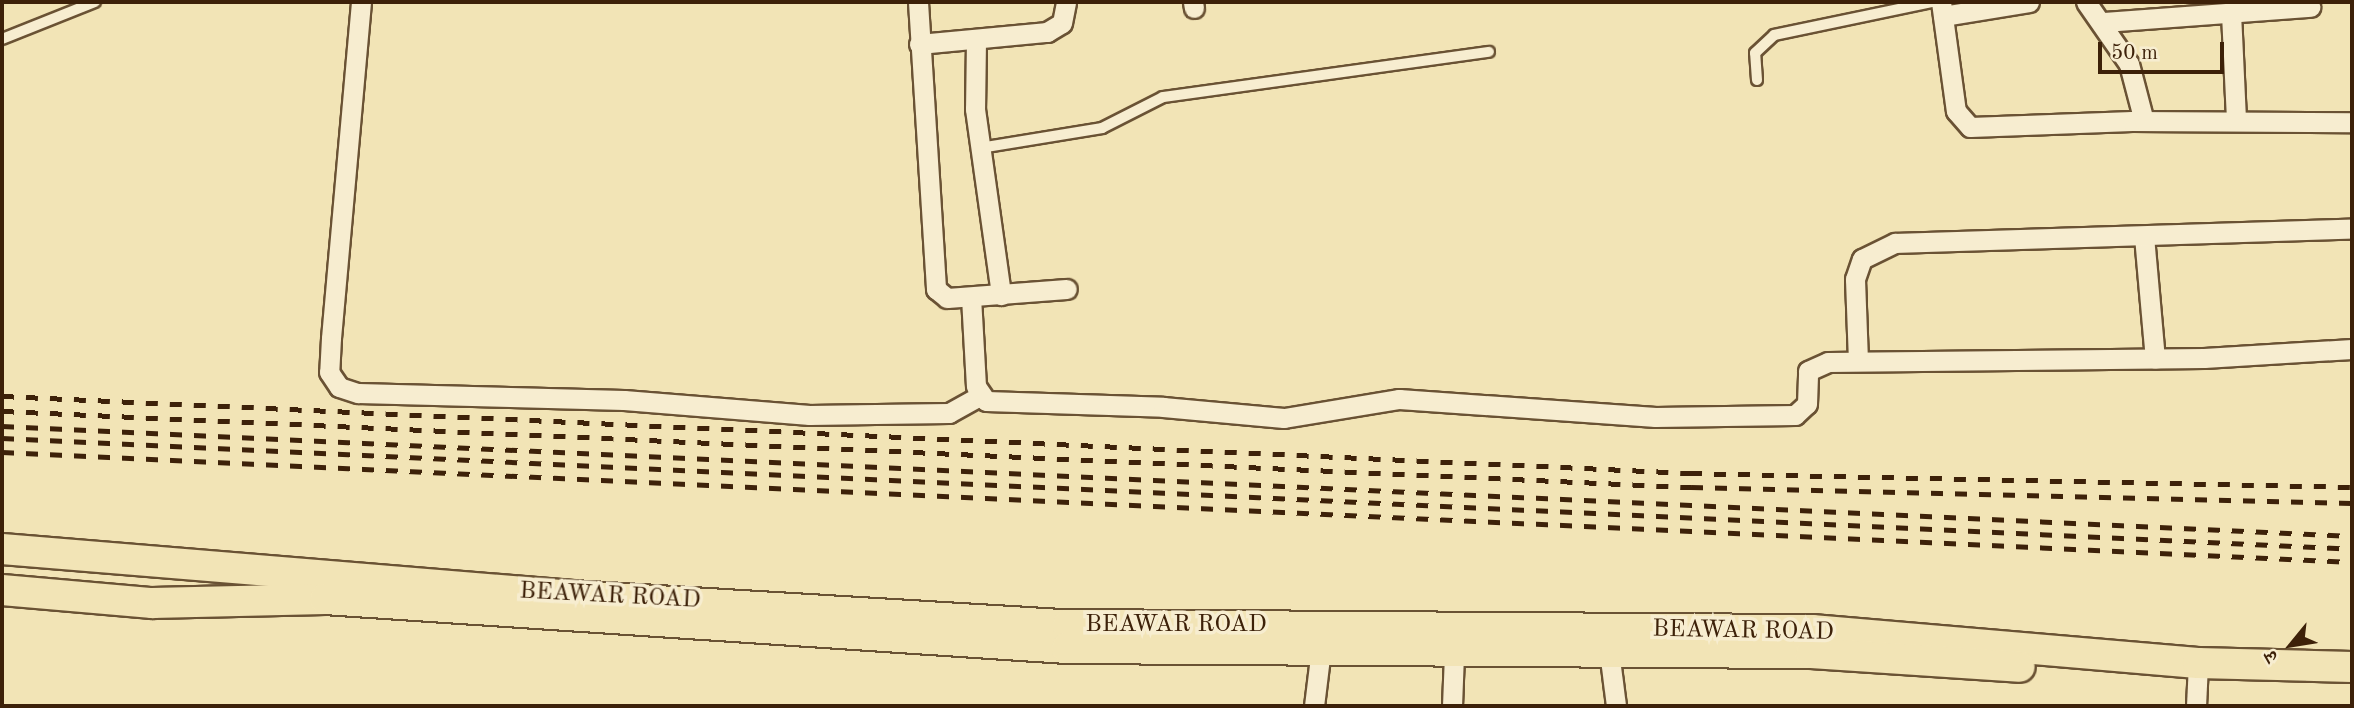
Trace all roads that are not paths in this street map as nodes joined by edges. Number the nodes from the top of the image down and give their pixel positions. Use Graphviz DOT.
graph roads {
  1 [pos="96,2"];
  2 [pos="361,2"];
  3 [pos="918,2"];
  4 [pos="1066,2"];
  5 [pos="2029,2"];
  6 [pos="2086,2"];
  7 [pos="1939,6"];
  8 [pos="2310,7"];
  9 [pos="2231,13"];
  10 [pos="2104,22"];
  11 [pos="2,39"];
  12 [pos="976,40"];
  13 [pos="919,44"];
  14 [pos="1489,52"];
  15 [pos="1757,80"];
  16 [pos="2144,121"];
  17 [pos="2236,121"];
  18 [pos="2352,122"];
  19 [pos="979,148"];
  20 [pos="2352,229"];
  21 [pos="2144,236"];
  22 [pos="1067,289"];
  23 [pos="1001,295"];
  24 [pos="971,297"];
  25 [pos="2352,349"];
  26 [pos="2155,359"];
  27 [pos="1858,361"];
  28 [pos="980,396"];
  29 [pos="2,549"];
  30 [pos="2,590"];
  31 [pos="1321,649"];
  32 [pos="1609,651"];
  33 [pos="1454,654"];
  34 [pos="2352,667"];
  35 [pos="2352,681"];
  36 [pos="2197,682"];
  37 [pos="1314,706"];
  38 [pos="1452,706"];
  39 [pos="1616,706"];
  1 -- 11 [label="lane"];
  2 -- 28 [label="street"];
  3 -- 13 [label="street"];
  4 -- 12 [label="street"];
  5 -- 7 [label="street"];
  6 -- 10 [label="street"];
  7 -- 15 [label="lane"];
  7 -- 16 [label="street"];
  8 -- 9 [label="street"];
  9 -- 10 [label="street"];
  9 -- 17 [label="street"];
  10 -- 16 [label="street"];
  12 -- 13 [label="street"];
  12 -- 19 [label="street"];
  13 -- 24 [label="street"];
  14 -- 19 [label="lane"];
  16 -- 17 [label="street"];
  17 -- 18 [label="street"];
  19 -- 23 [label="street"];
  20 -- 21 [label="street"];
  21 -- 26 [label="street"];
  21 -- 27 [label="street"];
  22 -- 23 [label="street"];
  23 -- 24 [label="street"];
  24 -- 28 [label="street"];
  25 -- 26 [label="street"];
  26 -- 27 [label="street"];
  27 -- 28 [label="street"];
  29 -- 36 [label="main road, BEAWAR ROAD"];
  30 -- 31 [label="main road, BEAWAR ROAD"];
  31 -- 33 [label="main road, BEAWAR ROAD"];
  31 -- 37 [label="street"];
  32 -- 33 [label="main road, BEAWAR ROAD"];
  32 -- 36 [label="main road, BEAWAR ROAD"];
  32 -- 39 [label="street"];
  33 -- 38 [label="street"];
  34 -- 36 [label="main road, BEAWAR ROAD"];
  35 -- 36 [label="main road, BEAWAR ROAD"];
}
